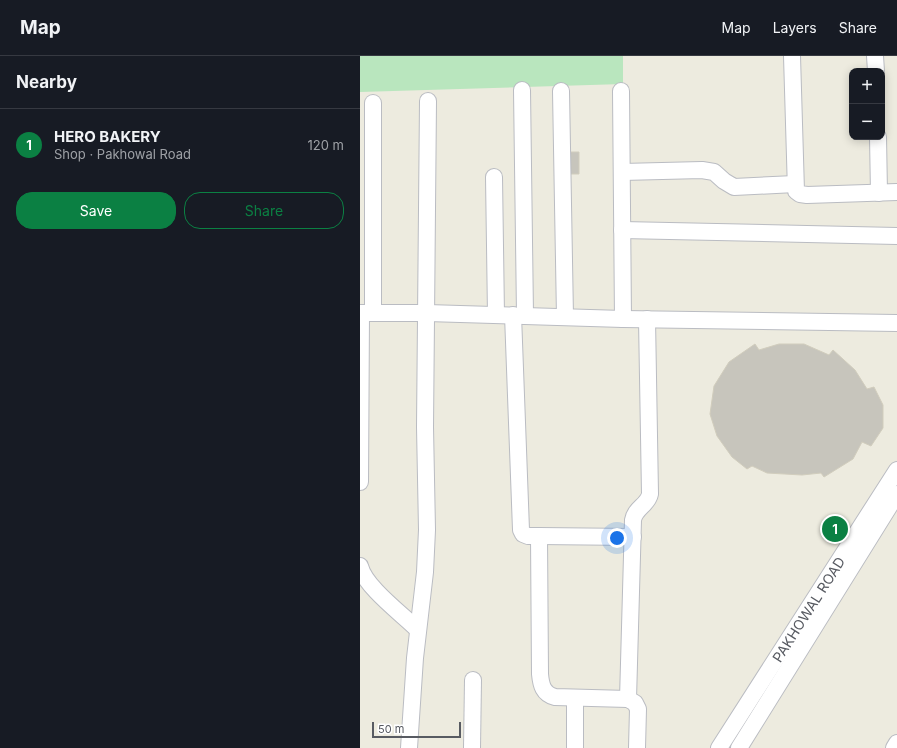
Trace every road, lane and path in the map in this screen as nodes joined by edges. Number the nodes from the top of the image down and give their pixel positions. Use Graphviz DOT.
graph roads {
  1 [pos="792,56"];
  2 [pos="875,56"];
  3 [pos="876,68"];
  4 [pos="522,90"];
  5 [pos="561,91"];
  6 [pos="621,91"];
  7 [pos="428,101"];
  8 [pos="373,103"];
  9 [pos="878,140"];
  10 [pos="622,172"];
  11 [pos="494,177"];
  12 [pos="795,184"];
  13 [pos="897,192"];
  14 [pos="879,193"];
  15 [pos="622,230"];
  16 [pos="897,236"];
  17 [pos="365,313"];
  18 [pos="427,313"];
  19 [pos="496,315"];
  20 [pos="519,315"];
  21 [pos="565,317"];
  22 [pos="623,319"];
  23 [pos="647,319"];
  24 [pos="897,324"];
  25 [pos="897,470"];
  26 [pos="360,482"];
  27 [pos="897,494"];
  28 [pos="539,536"];
  29 [pos="633,537"];
  30 [pos="360,566"];
  31 [pos="418,630"];
  32 [pos="473,680"];
  33 [pos="575,698"];
  34 [pos="628,699"];
  35 [pos="897,744"];
  36 [pos="408,748"];
  37 [pos="472,748"];
  38 [pos="575,748"];
  39 [pos="637,748"];
  40 [pos="719,748"];
  41 [pos="739,748"];
  42 [pos="894,748"];
  1 -- 12 [label="street"];
  2 -- 3 [label="street"];
  4 -- 20 [label="street"];
  5 -- 21 [label="street"];
  6 -- 10 [label="street"];
  7 -- 18 [label="street"];
  8 -- 17 [label="street"];
  9 -- 14 [label="street"];
  10 -- 12 [label="street"];
  10 -- 15 [label="street"];
  11 -- 19 [label="street"];
  12 -- 14 [label="street"];
  13 -- 14 [label="street"];
  15 -- 16 [label="street"];
  15 -- 22 [label="street"];
  17 -- 18 [label="street"];
  17 -- 26 [label="street"];
  18 -- 19 [label="street"];
  18 -- 31 [label="street"];
  19 -- 20 [label="street"];
  20 -- 21 [label="street"];
  20 -- 28 [label="street"];
  21 -- 22 [label="street"];
  22 -- 23 [label="street"];
  23 -- 24 [label="street"];
  23 -- 29 [label="street"];
  25 -- 40 [label="street, PAKHOWAL ROAD"];
  27 -- 41 [label="street, PAKHOWAL ROAD"];
  28 -- 29 [label="street"];
  28 -- 33 [label="street"];
  29 -- 34 [label="street"];
  30 -- 31 [label="street"];
  31 -- 36 [label="street"];
  32 -- 37 [label="street"];
  33 -- 34 [label="street"];
  33 -- 38 [label="street"];
  34 -- 39 [label="street"];
  35 -- 42 [label="street"];
}
